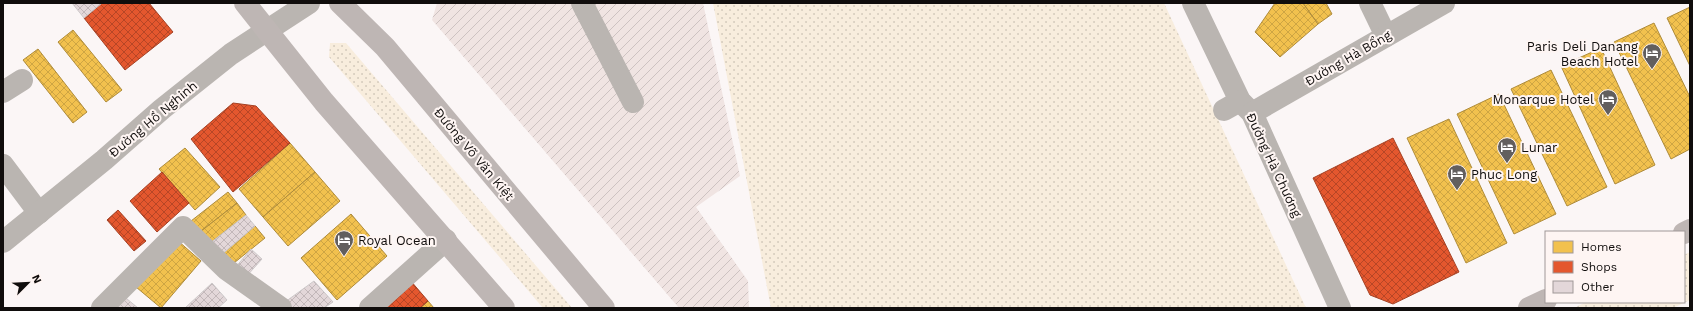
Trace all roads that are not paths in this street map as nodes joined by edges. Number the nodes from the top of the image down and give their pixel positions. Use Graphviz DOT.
graph roads {
  1 [pos="245,3"];
  2 [pos="309,3"];
  3 [pos="340,3"];
  4 [pos="582,3"];
  5 [pos="1193,3"];
  6 [pos="1370,3"];
  7 [pos="1444,3"];
  8 [pos="266,30"];
  9 [pos="1386,36"];
  10 [pos="22,80"];
  11 [pos="3,92"];
  12 [pos="634,102"];
  13 [pos="1238,108"];
  14 [pos="3,165"];
  15 [pos="39,213"];
  16 [pos="446,240"];
  17 [pos="3,242"];
  18 [pos="1545,300"];
  19 [pos="102,308"];
  20 [pos="281,308"];
  21 [pos="370,308"];
  22 [pos="504,308"];
  23 [pos="604,308"];
  24 [pos="1340,308"];
  25 [pos="1529,308"];
  1 -- 8 [label="main road"];
  2 -- 8 [label="street, Đường Hồ Nghinh"];
  3 -- 23 [label="main road, Đường Võ Văn Kiệt"];
  4 -- 12 [label="street"];
  5 -- 13 [label="street, Đường Hà Chương"];
  6 -- 9 [label="street"];
  7 -- 9 [label="street, Đường Hà Bổng"];
  8 -- 15 [label="street, Đường Hồ Nghinh"];
  8 -- 16 [label="main road"];
  9 -- 13 [label="street, Đường Hà Bổng"];
  10 -- 11 [label="street"];
  13 -- 24 [label="street, Đường Hà Chương"];
  14 -- 15 [label="street"];
  15 -- 17 [label="street, Đường Hồ Nghinh"];
  16 -- 21 [label="street"];
  16 -- 22 [label="main road"];
  18 -- 25 [label="main road"];
  19 -- 20 [label="street"];
}
